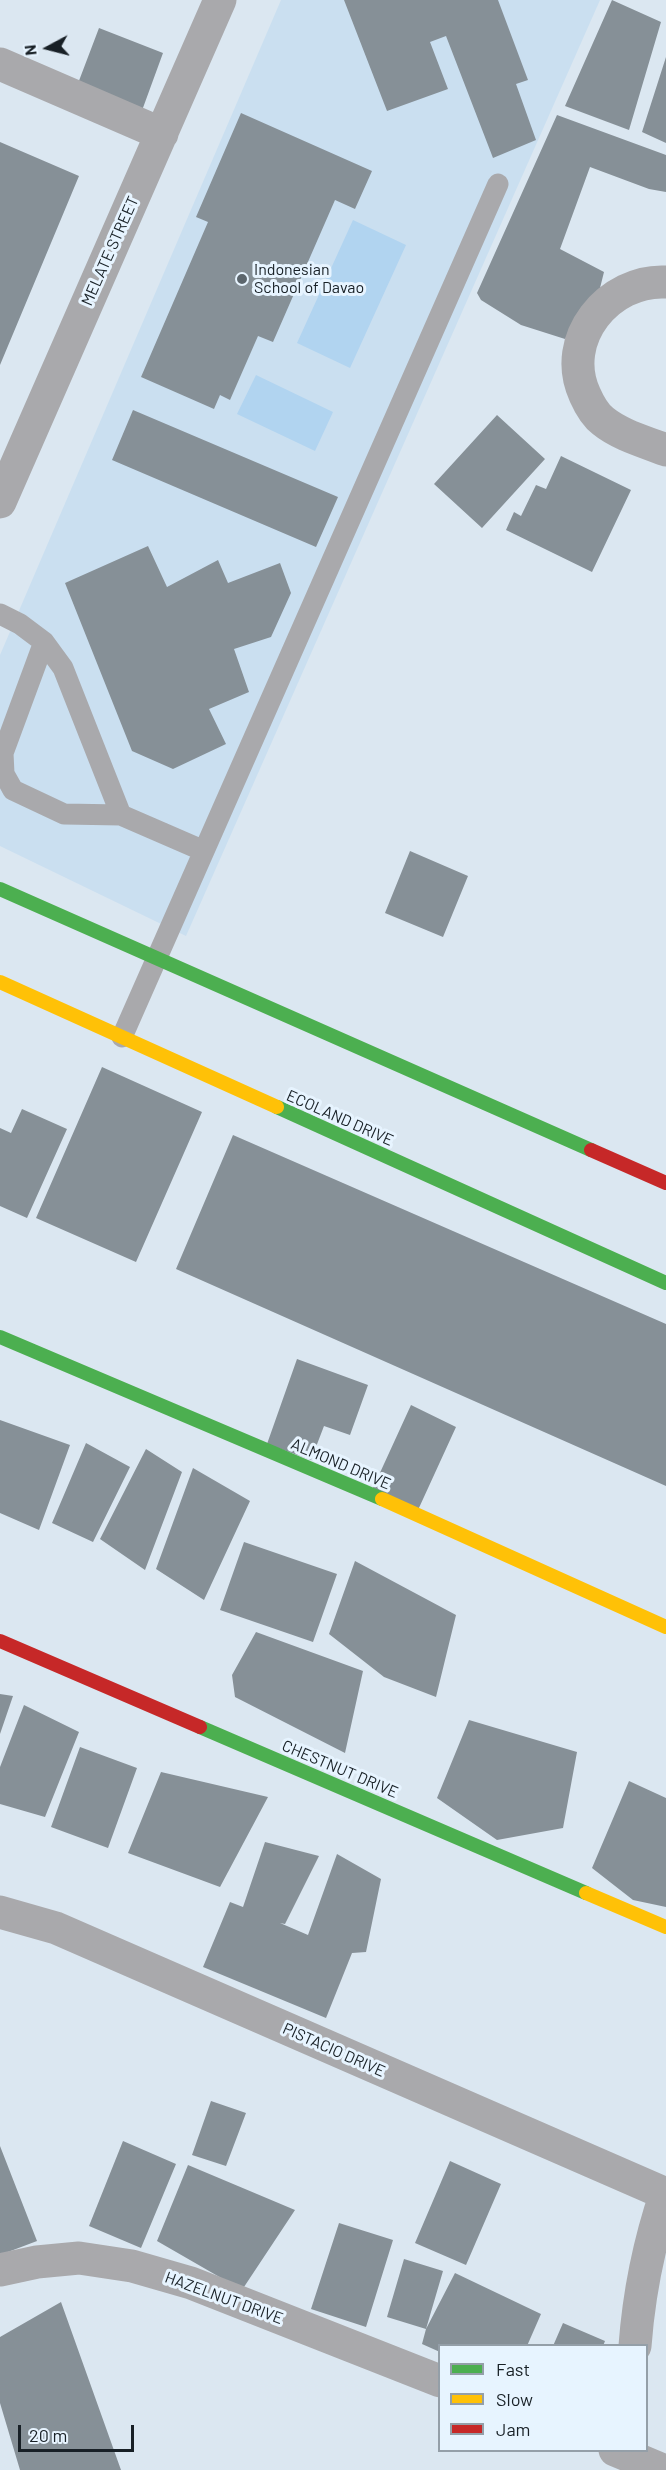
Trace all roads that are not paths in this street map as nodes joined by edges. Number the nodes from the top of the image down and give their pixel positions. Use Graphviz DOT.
graph roads {
  1 [pos="220,0"];
  2 [pos="0,64"];
  3 [pos="162,134"];
  4 [pos="498,184"];
  5 [pos="666,282"];
  6 [pos="666,450"];
  7 [pos="0,502"];
  8 [pos="0,614"];
  9 [pos="44,642"];
  10 [pos="121,815"];
  11 [pos="204,851"];
  12 [pos="0,889"];
  13 [pos="157,959"];
  14 [pos="0,982"];
  15 [pos="122,1037"];
  16 [pos="666,1183"];
  17 [pos="666,1283"];
  18 [pos="0,1337"];
  19 [pos="666,1627"];
  20 [pos="0,1641"];
  21 [pos="0,1912"];
  22 [pos="666,1927"];
  23 [pos="666,2194"];
  24 [pos="0,2270"];
  25 [pos="635,2344"];
  26 [pos="438,2380"];
  1 -- 3 [label="street, MELATE STREET"];
  2 -- 3 [label="street"];
  3 -- 7 [label="street, MELATE STREET"];
  4 -- 11 [label="lane"];
  5 -- 6 [label="street"];
  8 -- 9 [label="lane"];
  9 -- 10 [label="lane"];
  9 -- 10 [label="lane"];
  10 -- 11 [label="lane"];
  11 -- 13 [label="lane"];
  12 -- 13 [label="main road"];
  13 -- 15 [label="lane"];
  13 -- 16 [label="main road"];
  14 -- 15 [label="main road, ECOLAND DRIVE"];
  15 -- 17 [label="main road, ECOLAND DRIVE"];
  18 -- 19 [label="main road, ALMOND DRIVE"];
  20 -- 22 [label="main road, CHESTNUT DRIVE"];
  21 -- 23 [label="street, PISTACIO DRIVE"];
  23 -- 25 [label="street"];
  24 -- 26 [label="street, HAZELNUT DRIVE"];
}
